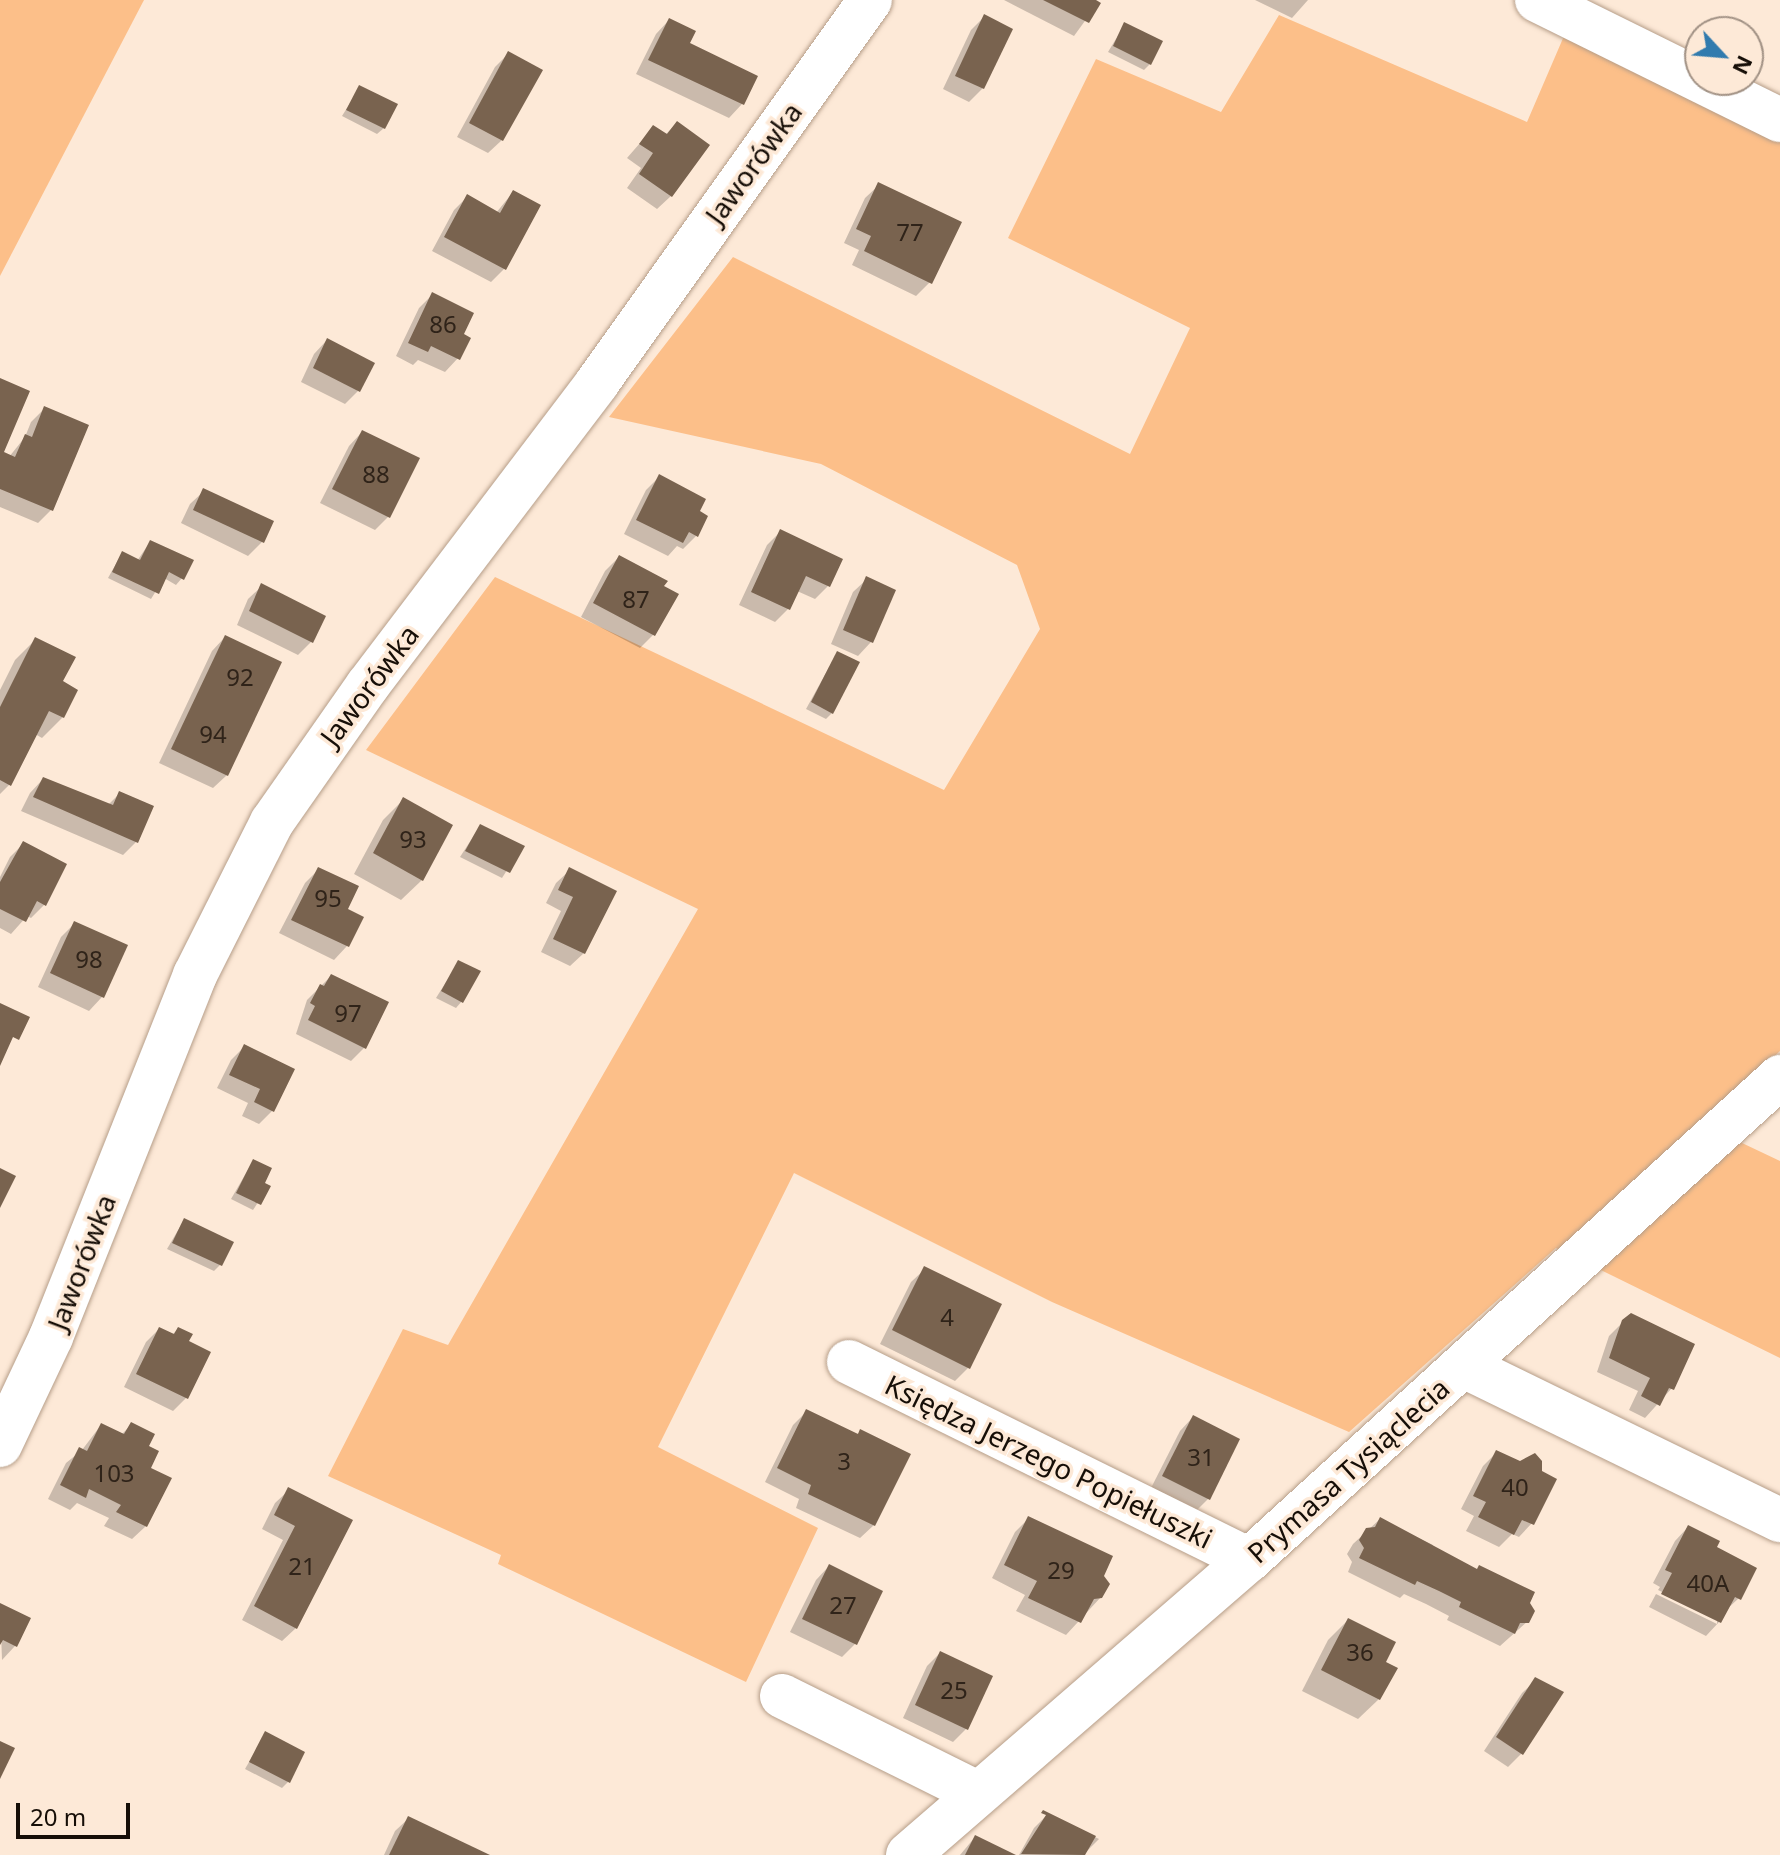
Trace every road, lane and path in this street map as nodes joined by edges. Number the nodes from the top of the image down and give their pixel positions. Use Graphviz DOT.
graph roads {
  1 [pos="870,0"];
  2 [pos="1537,0"];
  3 [pos="1780,120"];
  4 [pos="1780,1077"];
  5 [pos="849,1362"];
  6 [pos="1464,1366"];
  7 [pos="0,1445"];
  8 [pos="1780,1520"];
  9 [pos="1249,1560"];
  10 [pos="782,1696"];
  11 [pos="977,1793"];
  12 [pos="908,1855"];
  1 -- 7 [label="street, Jaworówka"];
  2 -- 3 [label="street"];
  4 -- 6 [label="street, Prymasa Tysiąclecia"];
  5 -- 9 [label="street, Księdza Jerzego Popiełuszki"];
  6 -- 8 [label="street"];
  6 -- 9 [label="street, Prymasa Tysiąclecia"];
  9 -- 11 [label="street, Prymasa Tysiąclecia"];
  10 -- 11 [label="street"];
  11 -- 12 [label="street, Prymasa Tysiąclecia"];
}
